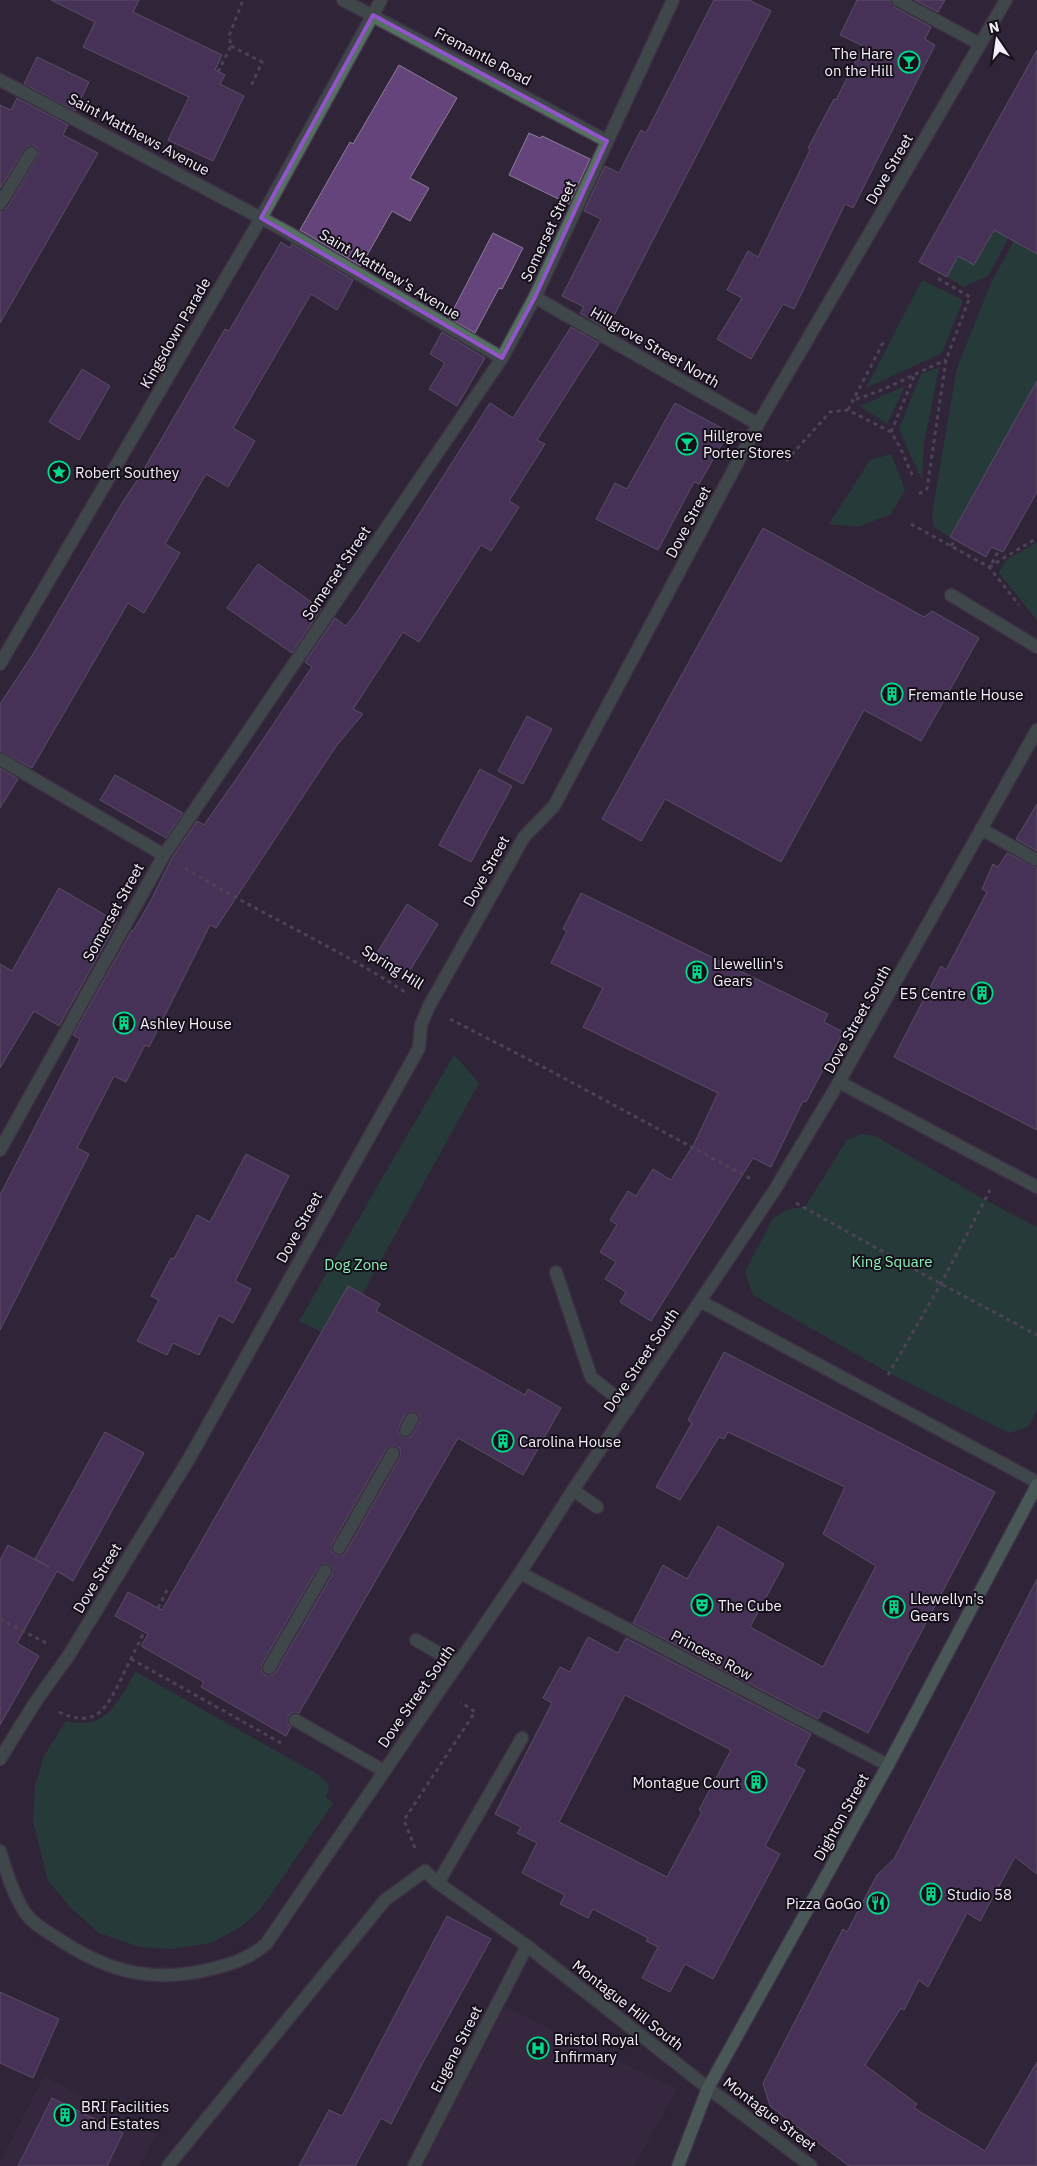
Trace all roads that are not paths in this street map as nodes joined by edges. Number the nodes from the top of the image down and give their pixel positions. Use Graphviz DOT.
graph roads {
  1 [pos="343,0"];
  2 [pos="381,0"];
  3 [pos="673,0"];
  4 [pos="898,0"];
  5 [pos="1006,0"];
  6 [pos="373,15"];
  7 [pos="980,44"];
  8 [pos="0,80"];
  9 [pos="608,141"];
  10 [pos="31,153"];
  11 [pos="0,204"];
  12 [pos="261,218"];
  13 [pos="535,297"];
  14 [pos="502,358"];
  15 [pos="758,424"];
  16 [pos="951,595"];
  17 [pos="1037,647"];
  18 [pos="0,664"];
  19 [pos="1037,730"];
  20 [pos="0,758"];
  21 [pos="982,829"];
  22 [pos="164,855"];
  23 [pos="1037,860"];
  24 [pos="840,1082"];
  25 [pos="0,1150"];
  26 [pos="1037,1187"];
  27 [pos="556,1272"];
  28 [pos="700,1301"];
  29 [pos="629,1408"];
  30 [pos="393,1454"];
  31 [pos="1037,1483"];
  32 [pos="573,1490"];
  33 [pos="597,1507"];
  34 [pos="338,1548"];
  35 [pos="325,1571"];
  36 [pos="520,1573"];
  37 [pos="416,1640"];
  38 [pos="458,1664"];
  39 [pos="269,1668"];
  40 [pos="295,1720"];
  41 [pos="522,1738"];
  42 [pos="0,1759"];
  43 [pos="888,1766"];
  44 [pos="384,1771"];
  45 [pos="0,1850"];
  46 [pos="438,1883"];
  47 [pos="527,1946"];
  48 [pos="708,2088"];
  49 [pos="168,2166"];
  50 [pos="414,2166"];
  51 [pos="678,2166"];
  52 [pos="811,2166"];
  1 -- 6 [label="street, Fremantle Road"];
  2 -- 6 [label="street, Kingsdown Parade"];
  3 -- 9 [label="street, Somerset Street"];
  4 -- 7 [label="street"];
  5 -- 7 [label="street, Dove Street"];
  6 -- 9 [label="street, Fremantle Road"];
  6 -- 12 [label="street, Kingsdown Parade"];
  7 -- 15 [label="street, Dove Street"];
  8 -- 12 [label="street, Saint Matthews Avenue"];
  9 -- 13 [label="street, Somerset Street"];
  10 -- 11 [label="street"];
  12 -- 14 [label="street, Saint Matthew's Avenue"];
  12 -- 18 [label="street, Kingsdown Parade"];
  13 -- 14 [label="street, Somerset Street"];
  13 -- 15 [label="street, Hillgrove Street North"];
  14 -- 22 [label="street, Somerset Street"];
  15 -- 42 [label="street, Dove Street"];
  16 -- 17 [label="street"];
  19 -- 21 [label="street, Dove Street South"];
  20 -- 22 [label="street"];
  21 -- 23 [label="street"];
  21 -- 24 [label="street, Dove Street South"];
  22 -- 25 [label="street, Somerset Street"];
  24 -- 26 [label="street"];
  24 -- 28 [label="street, Dove Street South"];
  27 -- 29 [label="street"];
  28 -- 29 [label="street, Dove Street South"];
  28 -- 31 [label="street"];
  29 -- 32 [label="street, Dove Street South"];
  30 -- 34 [label="street"];
  31 -- 43 [label="main road, Dighton Street"];
  32 -- 33 [label="street"];
  32 -- 36 [label="street, Dove Street South"];
  35 -- 39 [label="street"];
  36 -- 38 [label="street, Dove Street South"];
  36 -- 43 [label="street, Princess Row"];
  37 -- 38 [label="street"];
  38 -- 44 [label="street, Dove Street South"];
  40 -- 44 [label="street"];
  41 -- 46 [label="street"];
  43 -- 48 [label="main road, Dighton Street"];
  44 -- 45 [label="street, Dove Street South"];
  46 -- 47 [label="street, Montague Hill South"];
  46 -- 49 [label="street, Montague Hill South"];
  47 -- 48 [label="street, Montague Hill South"];
  47 -- 50 [label="street, Eugene Street"];
  48 -- 51 [label="main road, Dighton Street"];
  48 -- 52 [label="street, Montague Street"];
}
